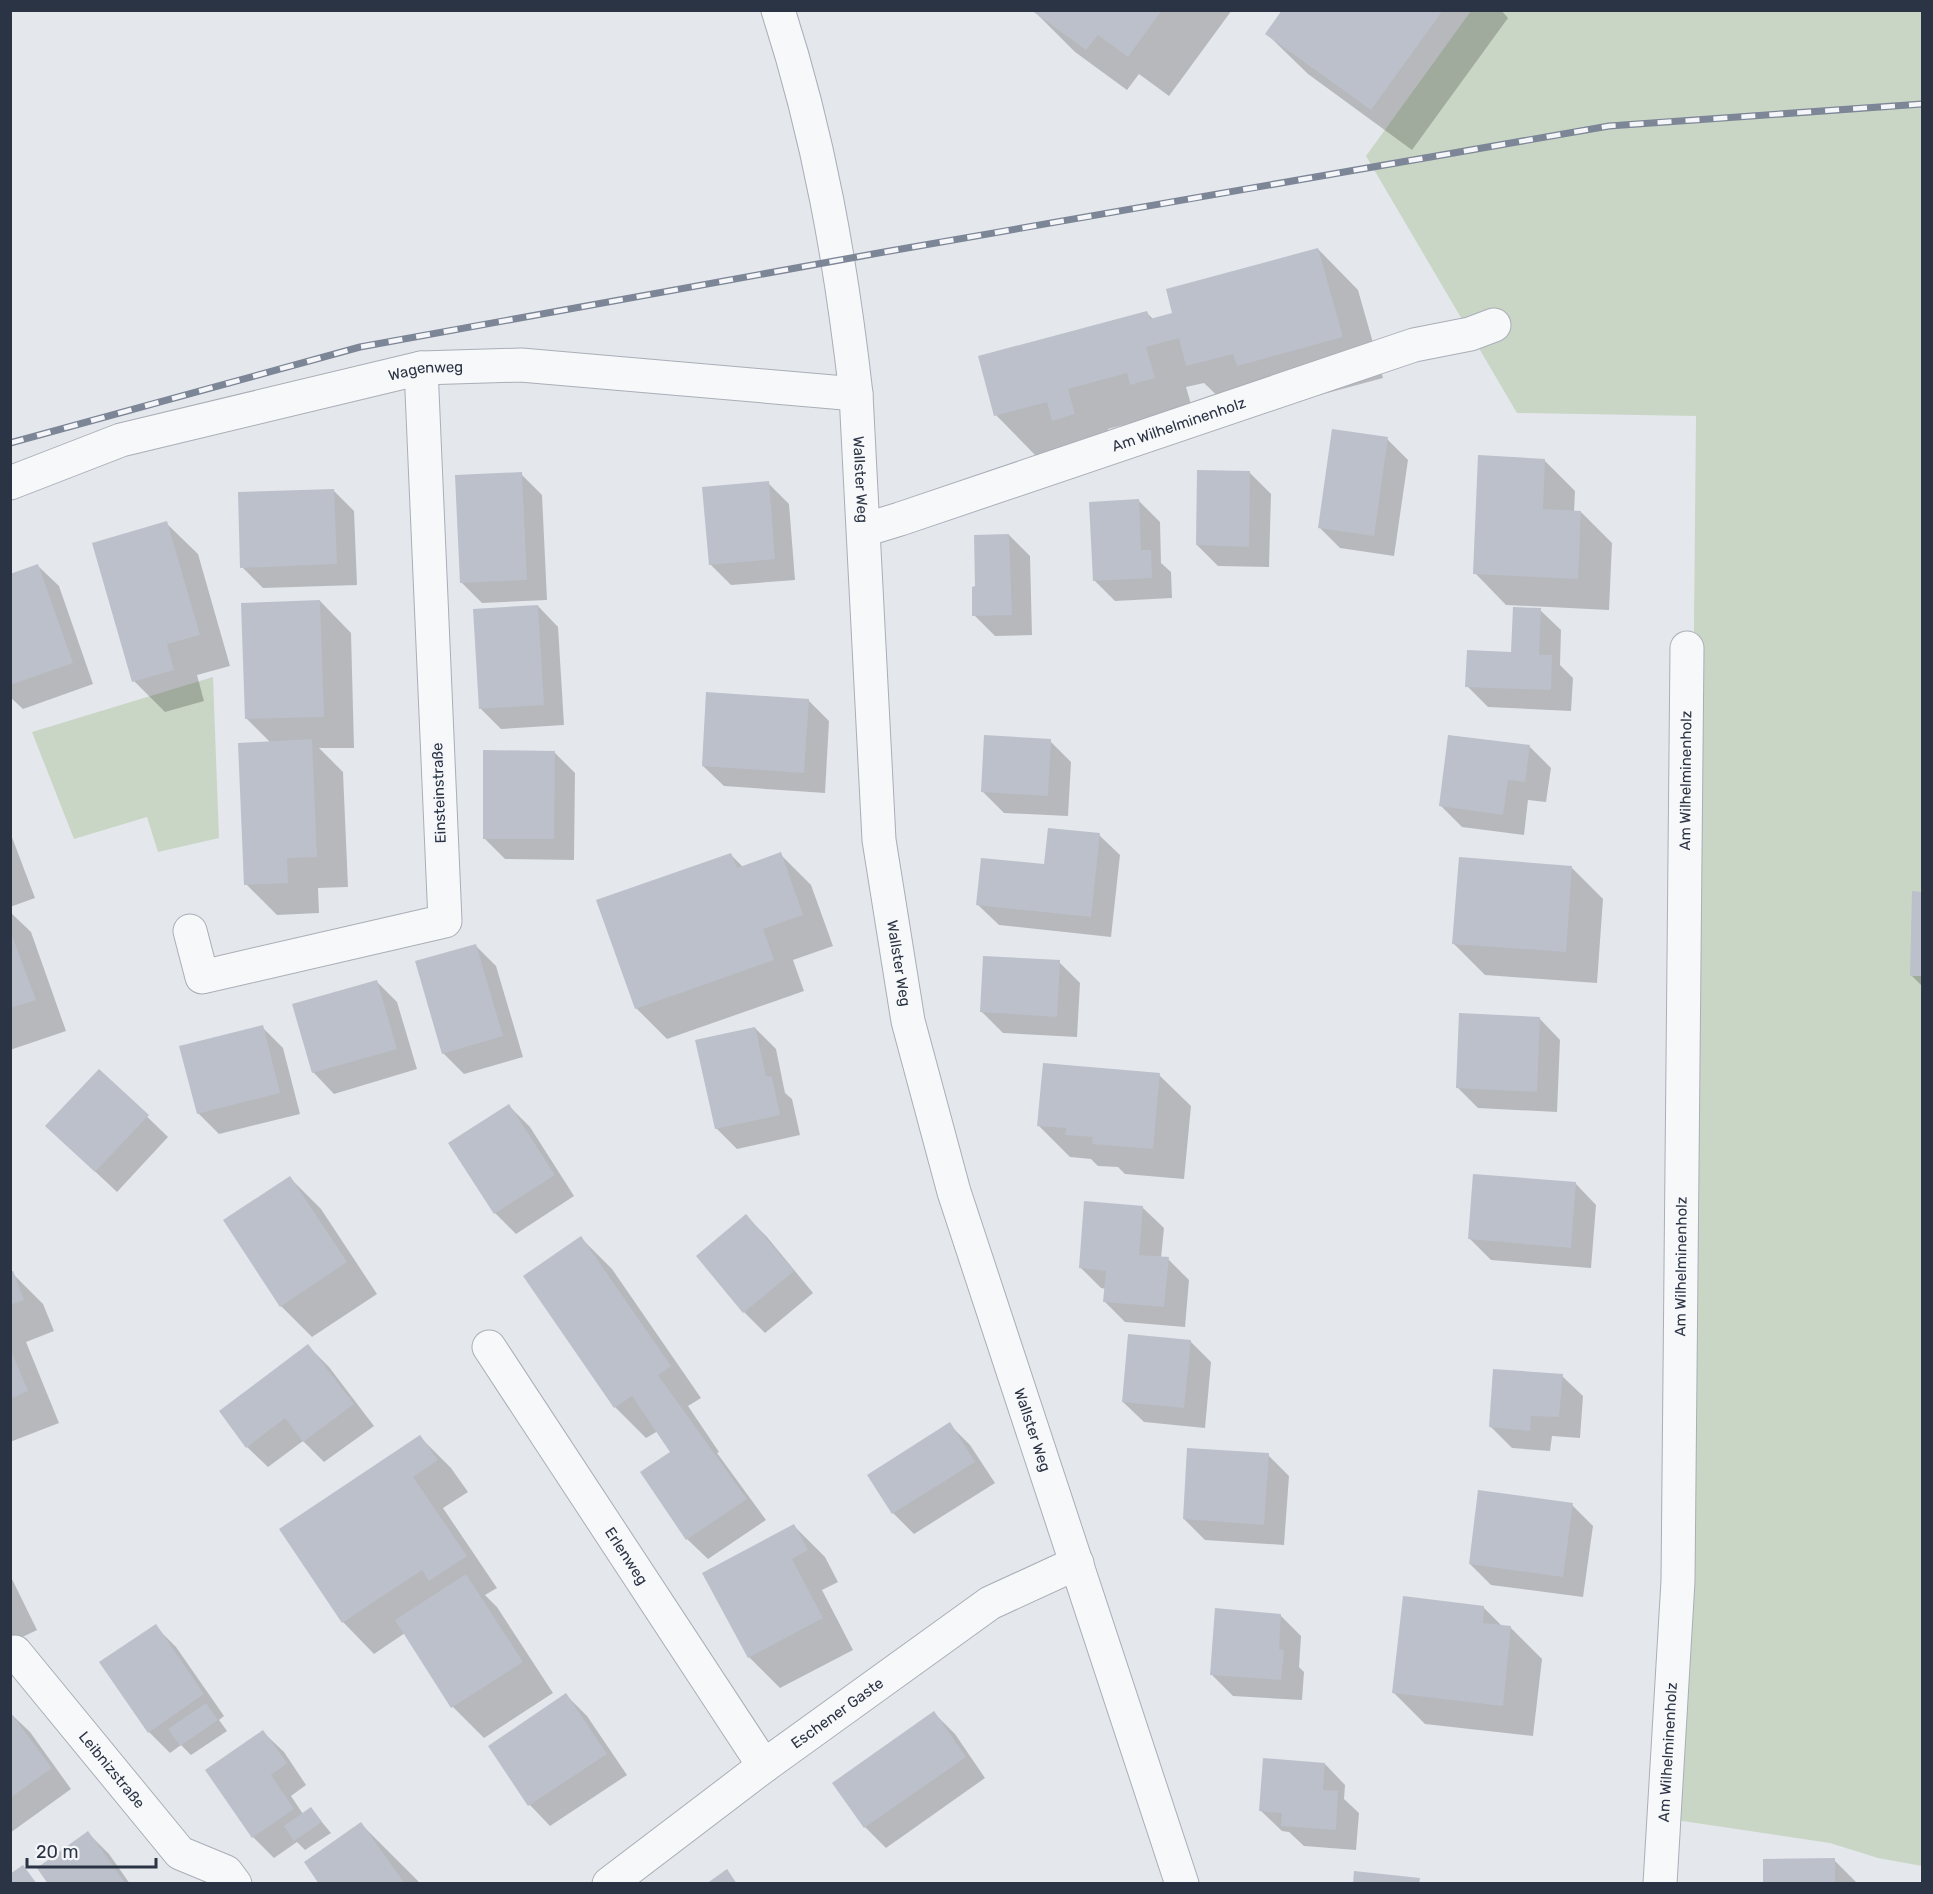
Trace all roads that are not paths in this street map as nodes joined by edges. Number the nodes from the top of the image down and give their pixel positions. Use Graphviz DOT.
graph roads {
  1 [pos="778,10"];
  2 [pos="1494,325"];
  3 [pos="421,368"];
  4 [pos="856,394"];
  5 [pos="10,483"];
  6 [pos="864,530"];
  7 [pos="1687,648"];
  8 [pos="190,931"];
  9 [pos="489,1347"];
  10 [pos="1077,1563"];
  11 [pos="10,1654"];
  12 [pos="764,1766"];
  13 [pos="223,1880"];
  14 [pos="609,1884"];
  15 [pos="1182,1884"];
  16 [pos="1660,1884"];
  1 -- 4 [label="street, Wallster Weg"];
  2 -- 6 [label="street, Am Wilhelminenholz"];
  3 -- 4 [label="street, Wagenweg"];
  3 -- 5 [label="street, Wagenweg"];
  3 -- 8 [label="street, Einsteinstraße"];
  4 -- 6 [label="street, Wallster Weg"];
  6 -- 10 [label="street, Wallster Weg"];
  7 -- 16 [label="street, Am Wilhelminenholz"];
  9 -- 12 [label="street, Erlenweg"];
  10 -- 12 [label="street, Eschener Gaste"];
  10 -- 15 [label="street, Wallster Weg"];
  11 -- 13 [label="street, Leibnizstraße"];
  12 -- 14 [label="street, Eschener Gaste"];
}
